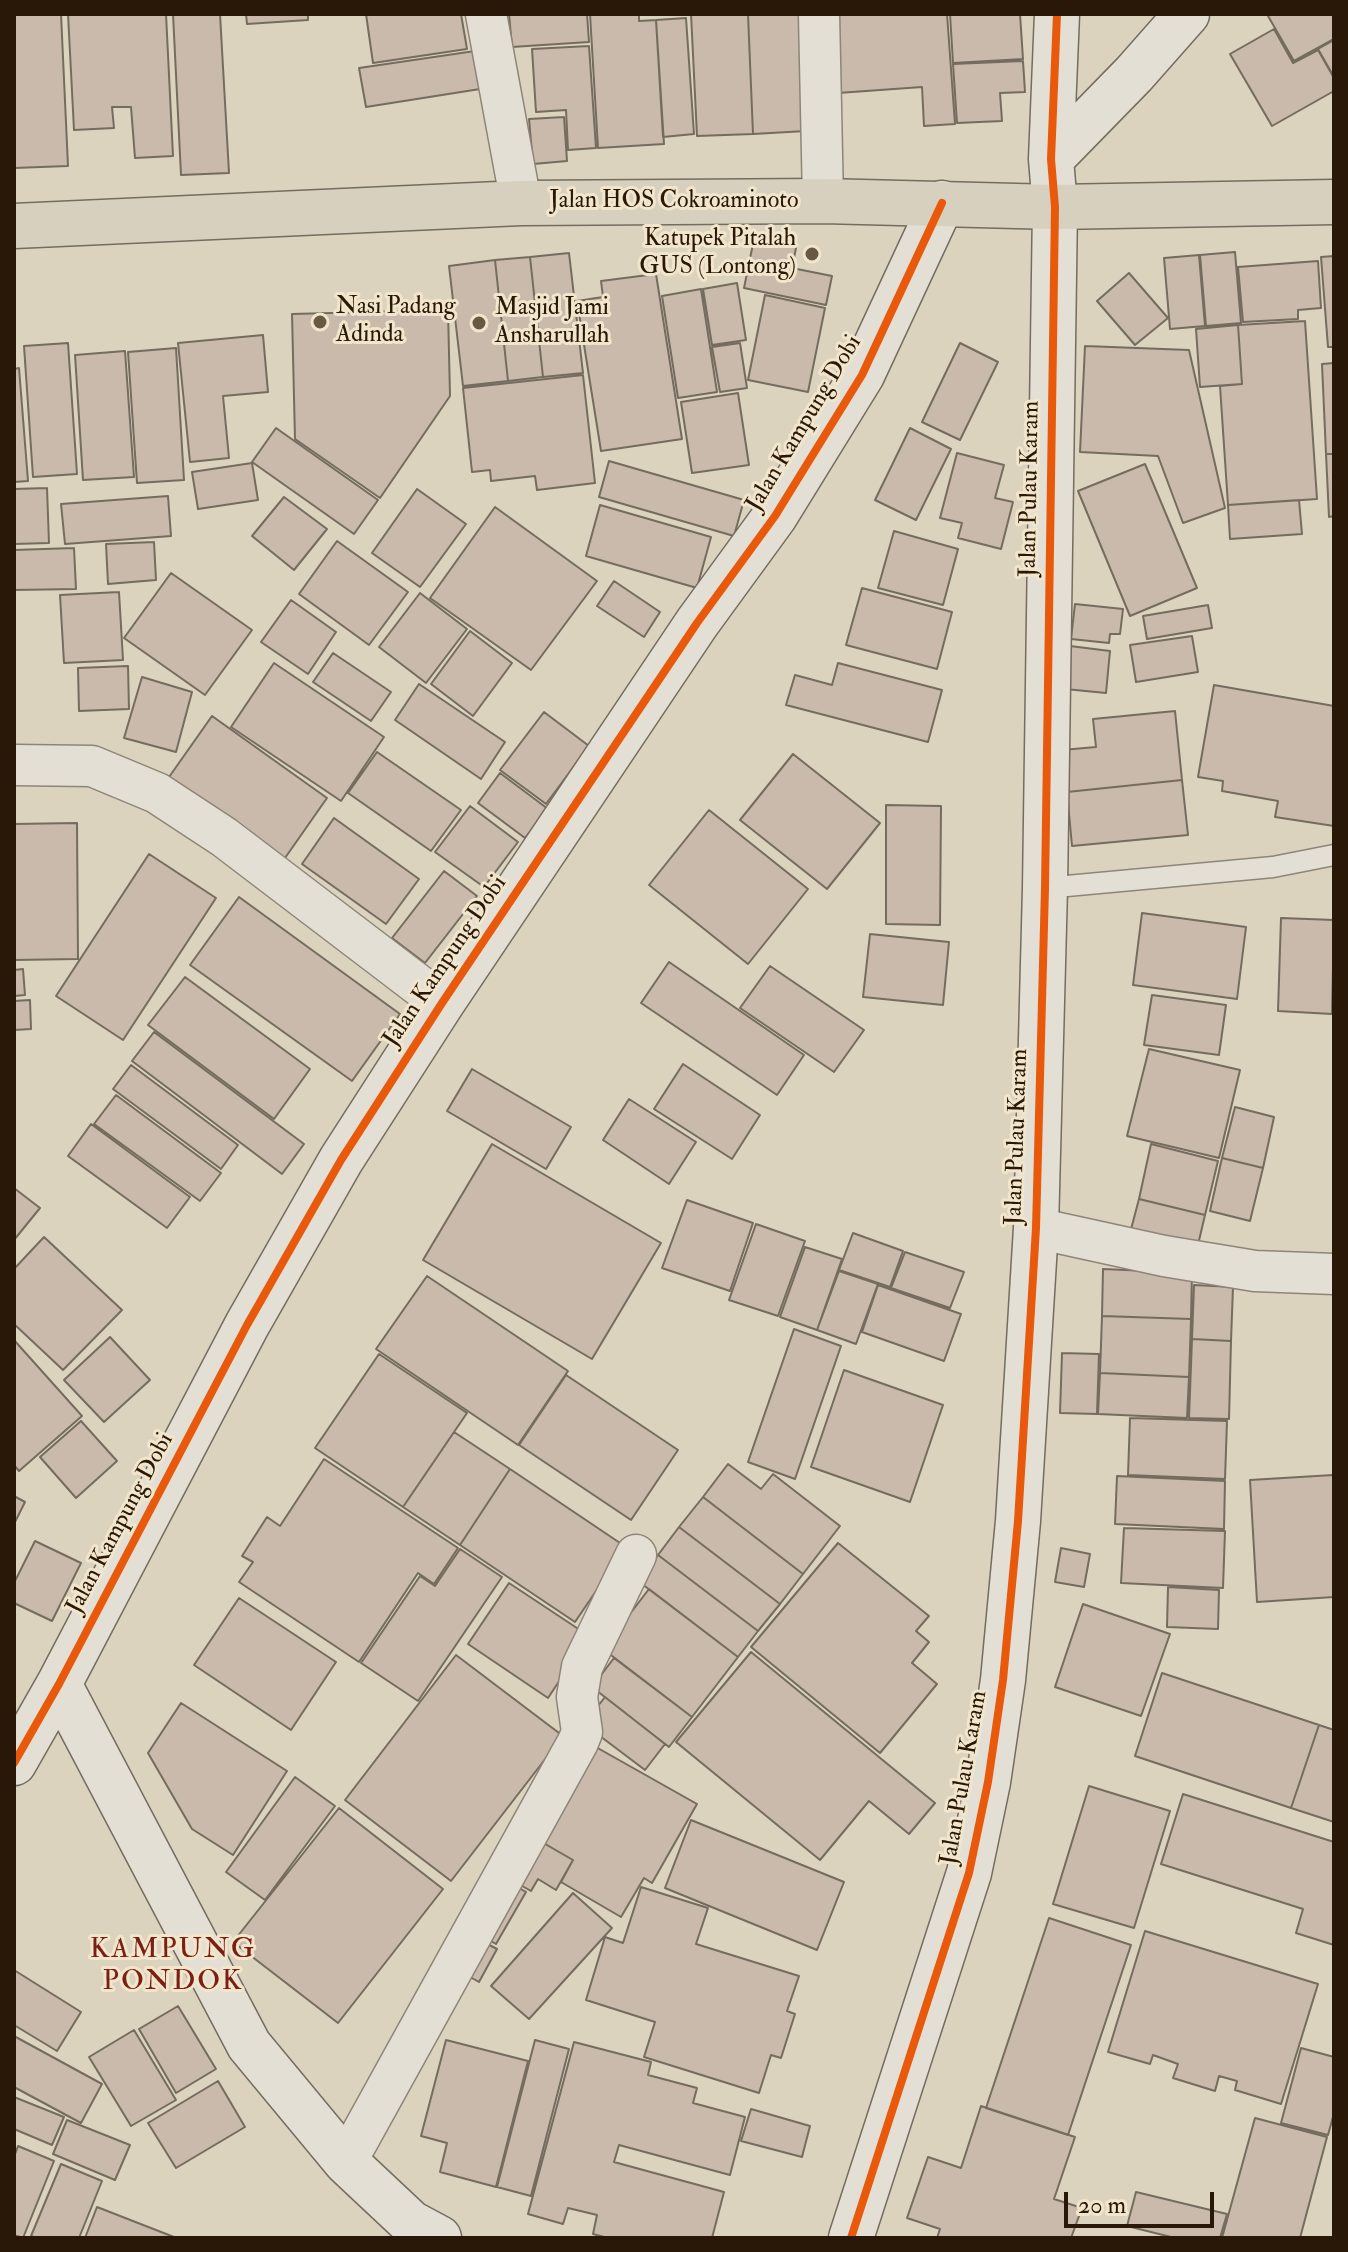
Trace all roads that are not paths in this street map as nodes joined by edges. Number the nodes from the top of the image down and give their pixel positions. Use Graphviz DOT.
graph roads {
  1 [pos="486,14"];
  2 [pos="819,14"];
  3 [pos="1057,14"];
  4 [pos="1187,14"];
  5 [pos="1051,159"];
  6 [pos="823,201"];
  7 [pos="1334,202"];
  8 [pos="521,203"];
  9 [pos="942,203"];
  10 [pos="1055,207"];
  11 [pos="14,226"];
  12 [pos="14,765"];
  13 [pos="1334,855"];
  14 [pos="1045,888"];
  15 [pos="442,1003"];
  16 [pos="1036,1228"];
  17 [pos="1334,1274"];
  18 [pos="636,1555"];
  19 [pos="59,1684"];
  20 [pos="14,1763"];
  21 [pos="346,2162"];
  22 [pos="439,2238"];
  23 [pos="851,2238"];
  1 -- 8 [label="street"];
  2 -- 6 [label="street"];
  3 -- 5 [label="street, Jalan Pulau Karam"];
  4 -- 5 [label="street"];
  5 -- 10 [label="street, Jalan Pulau Karam"];
  6 -- 8 [label="main road, Jalan HOS Cokroaminoto"];
  6 -- 9 [label="main road, Jalan HOS Cokroaminoto"];
  7 -- 10 [label="main road, Jalan HOS Cokroaminoto"];
  8 -- 11 [label="main road, Jalan HOS Cokroaminoto"];
  9 -- 10 [label="main road, Jalan HOS Cokroaminoto"];
  9 -- 15 [label="street, Jalan Kampung Dobi"];
  10 -- 14 [label="street, Jalan Pulau Karam"];
  12 -- 15 [label="street"];
  13 -- 14 [label="lane"];
  14 -- 16 [label="street, Jalan Pulau Karam"];
  15 -- 19 [label="street, Jalan Kampung Dobi"];
  16 -- 17 [label="street"];
  16 -- 23 [label="street, Jalan Pulau Karam"];
  18 -- 21 [label="street"];
  19 -- 20 [label="street, Jalan Kampung Dobi"];
  19 -- 21 [label="street"];
  21 -- 22 [label="street"];
}
